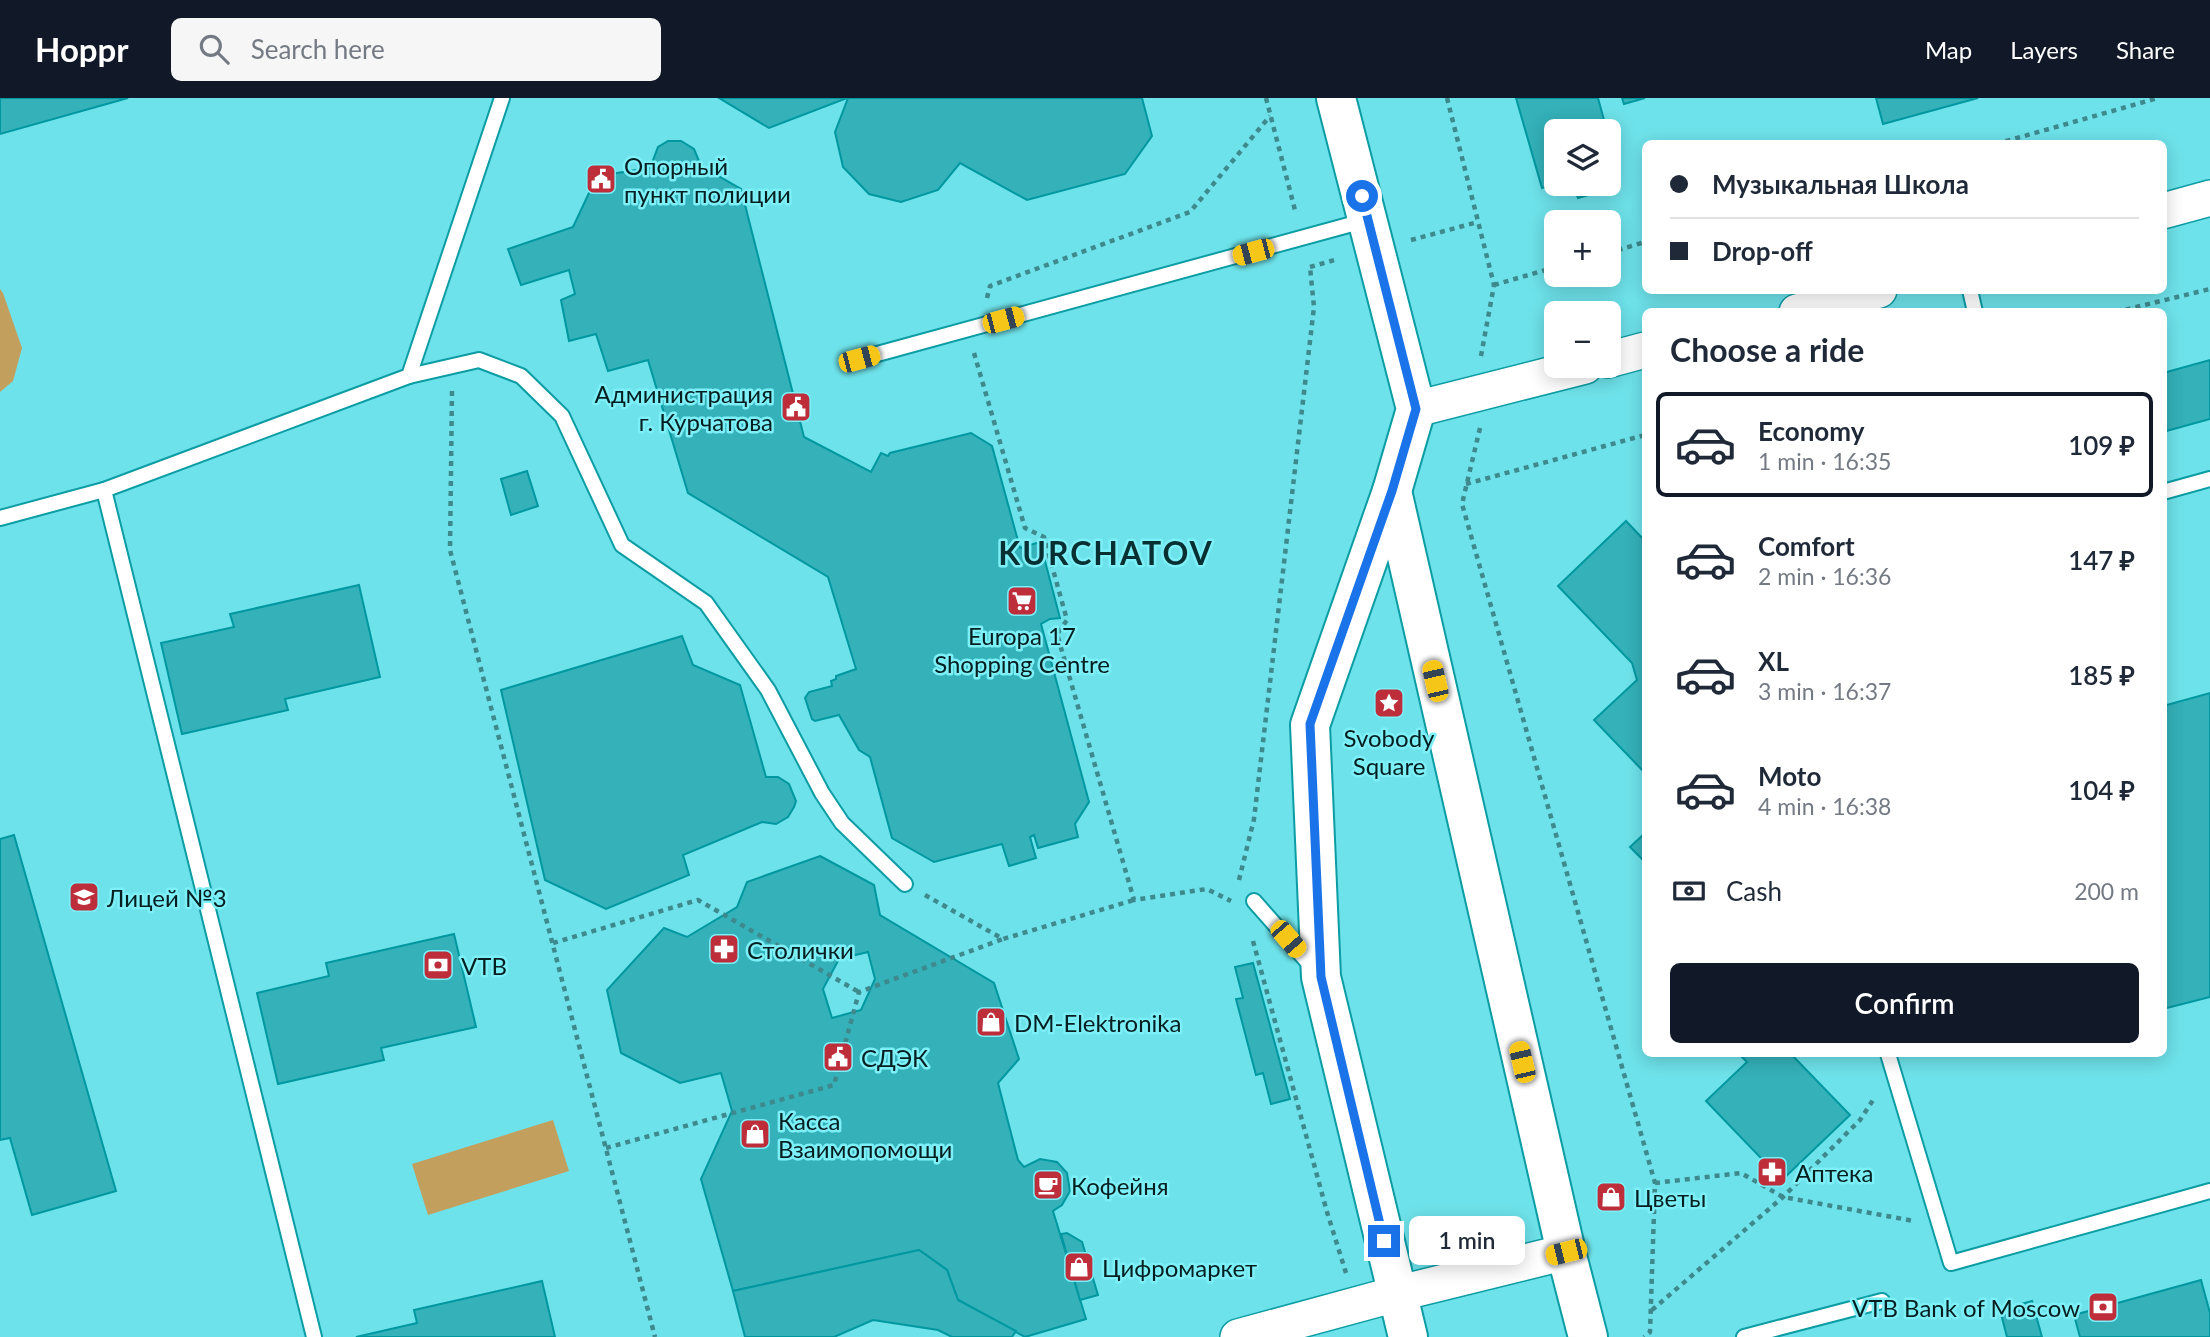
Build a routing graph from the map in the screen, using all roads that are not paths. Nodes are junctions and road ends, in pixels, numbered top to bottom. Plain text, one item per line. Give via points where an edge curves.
1 (502, 98) edge
2 (1336, 98) edge
3 (2210, 198) edge
4 (2167, 210) edge
5 (1368, 220) junction
6 (1864, 294) edge
7 (1812, 308) edge
8 (1642, 351) edge
9 (1621, 356) edge
10 (859, 359) dead end
11 (409, 376) junction
12 (1544, 377) edge
13 (1416, 409) junction
14 (2210, 479) edge
15 (104, 490) junction
16 (1392, 491) junction
17 (2167, 491) edge
18 (0, 518) edge
19 (905, 884) road end
20 (1254, 901) dead end
21 (1321, 977) junction
22 (1891, 1061) edge
23 (2210, 1191) edge
24 (1566, 1252) junction
25 (1396, 1294) junction
26 (1882, 1301) dead end
27 (314, 1337) edge
28 (1238, 1337) edge
29 (1408, 1337) edge
30 (1588, 1337) edge
31 (1744, 1337) edge

1 - 11 lane
2 - 5 main road
3 - 4 street
5 - 10 lane
5 - 13 main road
6 - 7 street
8 - 9 street
11 - 15 lane
11 - 19 lane via 479,359 521,376 562,416 622,545 706,603 768,690 842,822
12 - 13 street
13 - 16 main road
14 - 17 lane
15 - 18 lane
15 - 27 lane
16 - 21 main road via 1310,724
16 - 24 main road
20 - 21 lane
21 - 25 main road
22 - 23 lane via 1951,1263
24 - 25 street
24 - 30 main road
25 - 28 street
25 - 29 main road
26 - 31 lane

